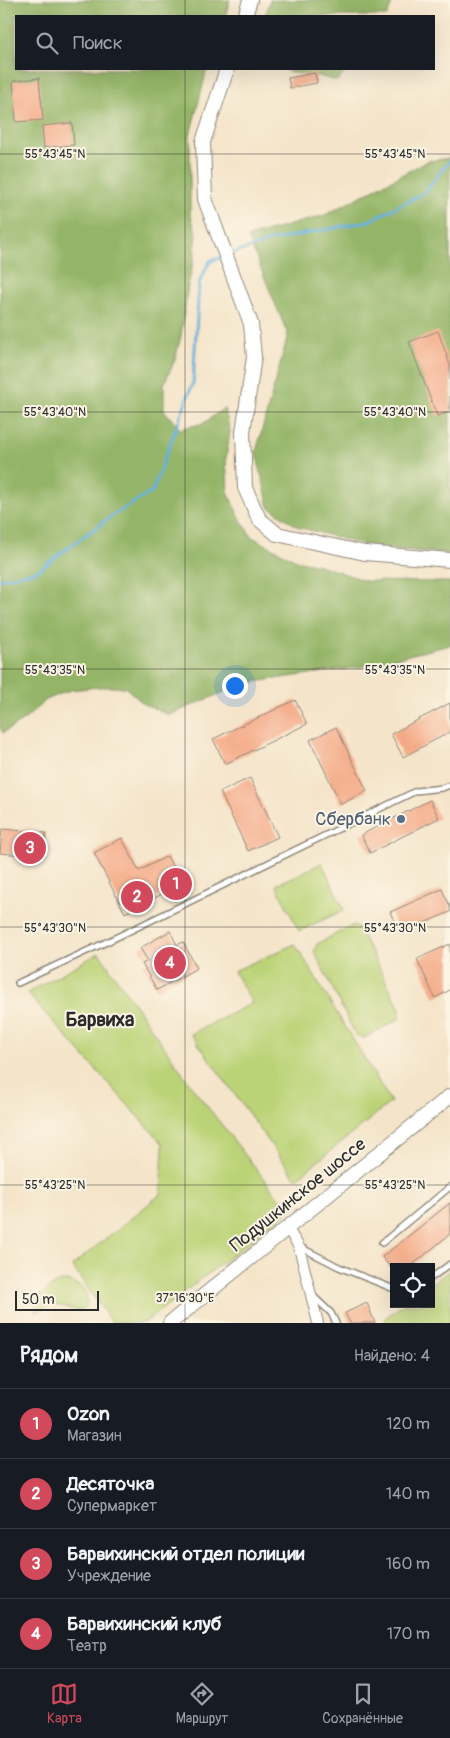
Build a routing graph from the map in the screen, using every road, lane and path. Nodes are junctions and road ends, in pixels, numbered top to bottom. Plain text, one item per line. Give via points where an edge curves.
1 (250, 0) edge
2 (245, 15) edge
3 (227, 70) edge
4 (450, 560) edge
5 (450, 785) edge
6 (18, 983) dead end
7 (450, 1096) edge
8 (450, 1187) edge
9 (287, 1228) junction
10 (382, 1244) dead end
11 (299, 1247) junction
12 (450, 1264) edge
13 (435, 1275) edge
14 (390, 1287) edge
15 (311, 1294) junction
16 (170, 1323) edge
17 (318, 1323) edge
18 (336, 1323) edge

1 - 2 main road
3 - 4 main road via 203,142 205,199 251,324 254,356 243,432 245,488 258,519 277,534 366,553
5 - 6 lane via 416,790
7 - 9 main road, Подушкинское шоссе
8 - 10 lane
9 - 11 street
9 - 16 main road, Подушкинское шоссе
11 - 14 lane
11 - 15 street
12 - 13 lane
15 - 17 street
15 - 18 lane via 331,1312

